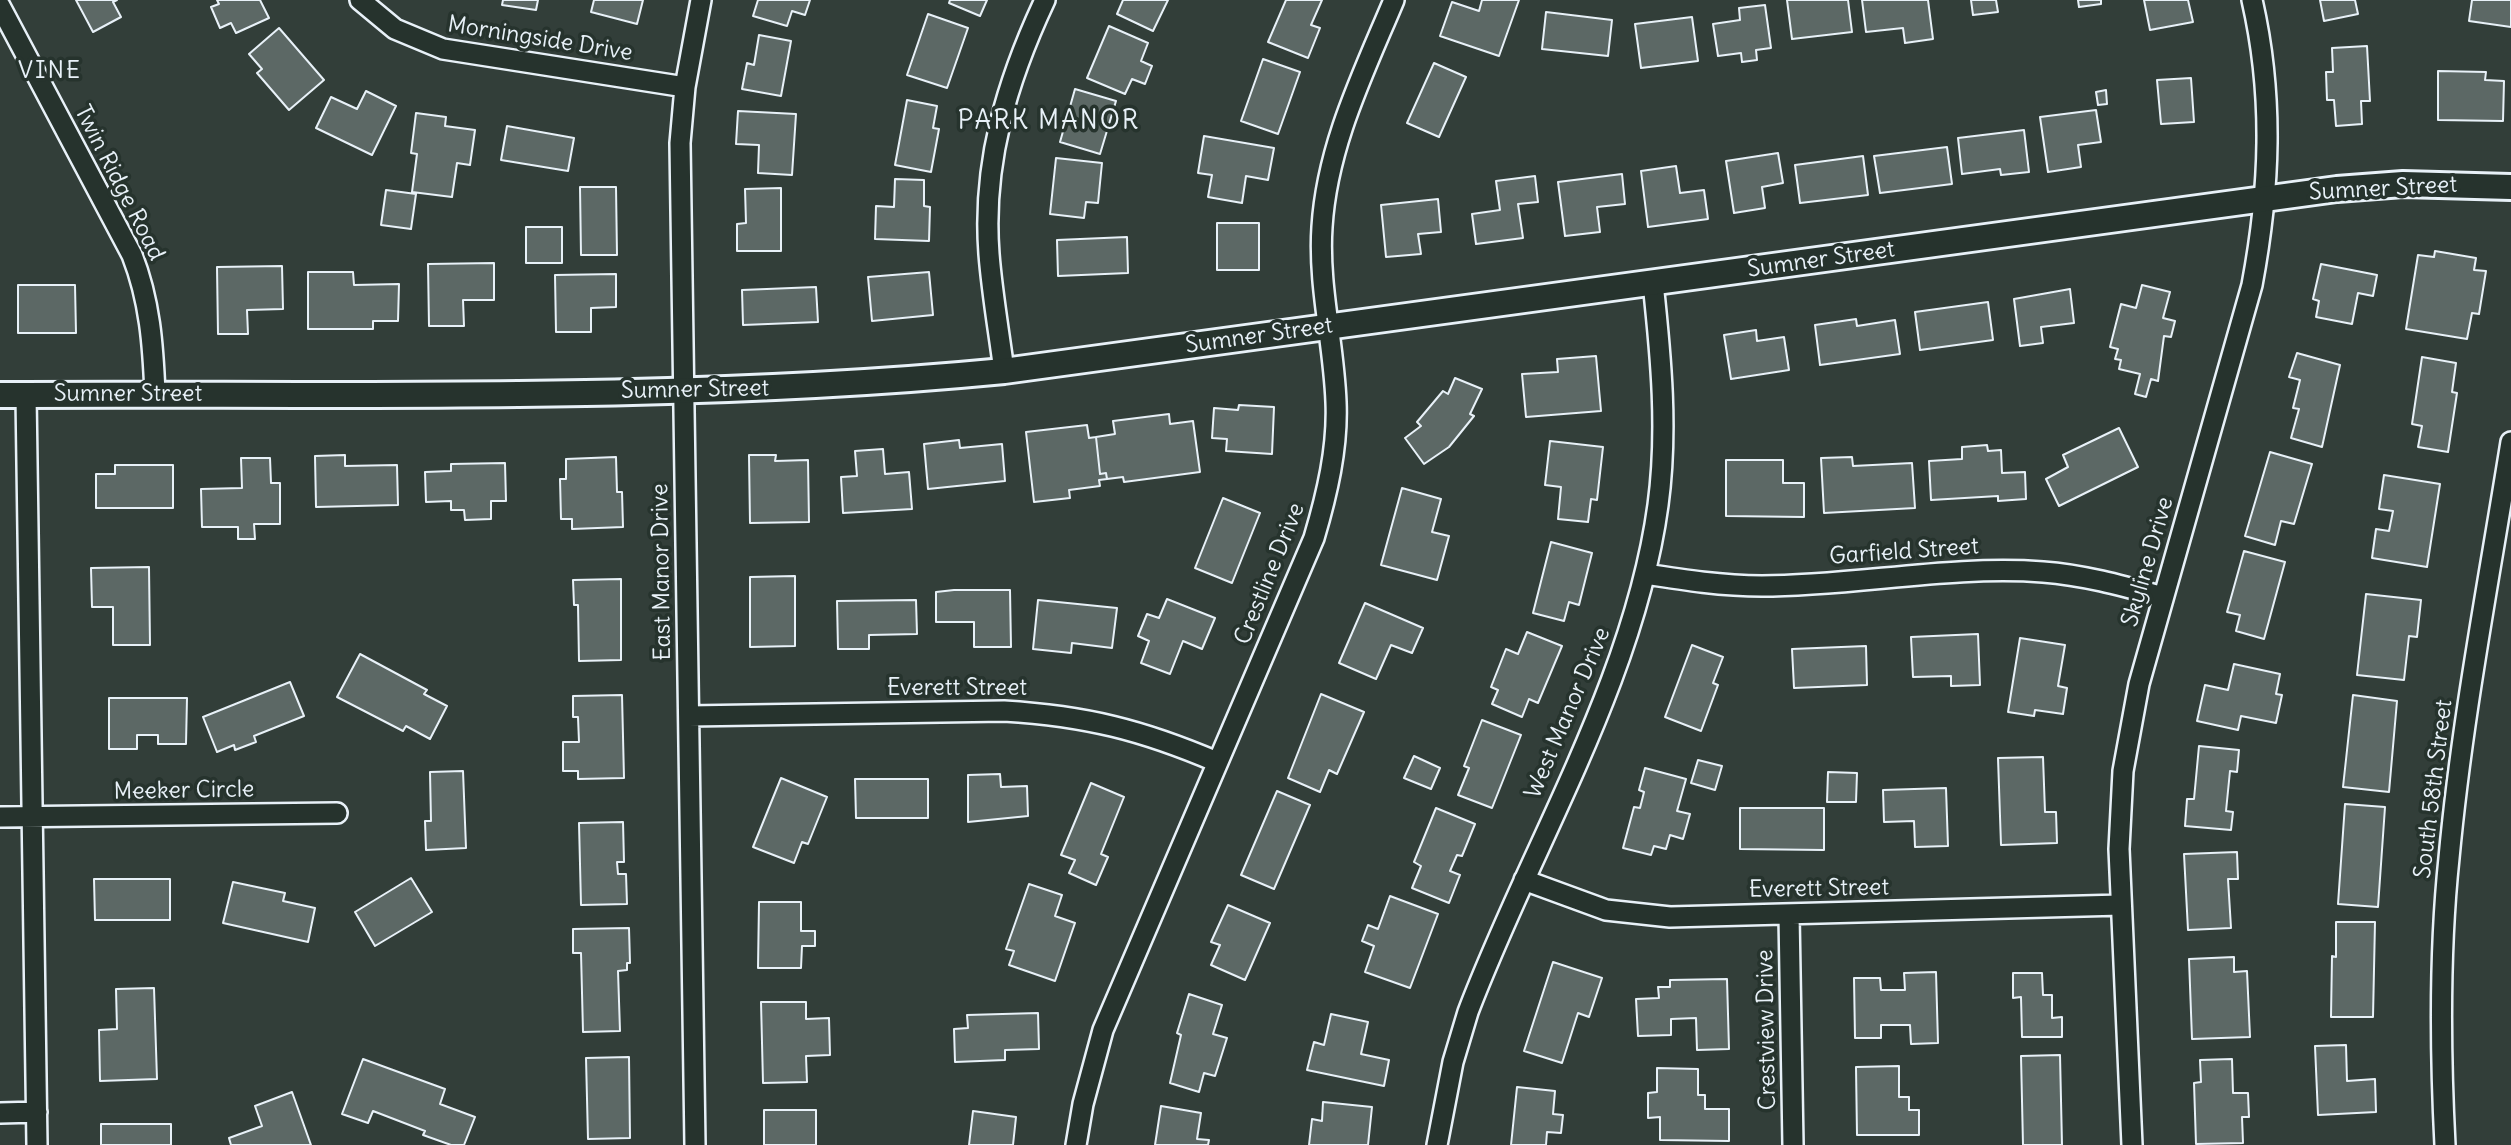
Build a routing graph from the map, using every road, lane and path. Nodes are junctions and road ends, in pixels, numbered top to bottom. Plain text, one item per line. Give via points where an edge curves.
1 (360, 0) edge
2 (701, 0) edge
3 (1045, 0) edge
4 (1394, 0) edge
5 (2252, 0) edge
6 (0, 5) edge
7 (685, 87) junction
8 (2511, 187) edge
9 (2266, 198) junction
10 (1653, 283) junction
11 (1329, 327) junction
12 (1004, 371) junction
13 (684, 391) junction
14 (155, 394) junction
15 (0, 395) edge
16 (26, 395) junction
17 (2511, 442) edge
18 (1646, 574) junction
19 (2163, 597) junction
20 (689, 716) junction
21 (1217, 762) junction
22 (337, 813) dead end
23 (0, 817) edge
24 (32, 818) junction
25 (1524, 880) junction
26 (2121, 905) junction
27 (1789, 915) junction
28 (37, 1112) junction
29 (0, 1113) edge
30 (37, 1145) edge
31 (695, 1145) edge
32 (1076, 1145) edge
33 (1437, 1145) edge
34 (1793, 1145) edge
35 (2132, 1145) edge
36 (2445, 1145) edge

1 - 7 street, Morningside Drive via 395,29 443,50
2 - 7 street, East Manor Drive
3 - 12 street via 1006,95 988,201 989,254
4 - 11 street, Crestline Drive via 1347,113 1326,184 1321,228
5 - 9 street, Skyline Drive via 2265,75 2269,135
6 - 14 street, Twin Ridge Road via 132,255 152,323
7 - 13 street, East Manor Drive via 680,144
8 - 9 street, Sumner Street via 2403,184
9 - 10 street, Sumner Street
9 - 19 street, Skyline Drive via 2252,285
10 - 11 street, Sumner Street
10 - 18 street, West Manor Drive via 1663,370 1664,438
11 - 12 street, Sumner Street
11 - 21 street, Crestline Drive via 1336,404 1327,494 1314,538
12 - 13 street, Sumner Street
13 - 14 street, Sumner Street
13 - 20 street, East Manor Drive
14 - 16 street, Sumner Street
15 - 16 street, Sumner Street
16 - 24 street
17 - 36 street, South 58th Street via 2460,754 2448,860 2442,973
18 - 19 street, Garfield Street via 1763,586 1990,571 2043,572
18 - 25 street, West Manor Drive via 1618,664
19 - 26 street, Skyline Drive via 2123,771
20 - 21 street, Everett Street via 1055,714 1128,729
20 - 31 street, East Manor Drive
21 - 32 street, Crestline Drive via 1103,1030
22 - 24 street, Meeker Circle
23 - 24 street
24 - 28 street
25 - 27 street, Everett Street via 1627,914
25 - 33 street, West Manor Drive via 1461,1031
26 - 27 street, Everett Street
26 - 35 street, Skyline Drive
27 - 34 street, Crestview Drive
28 - 29 street
28 - 30 street

